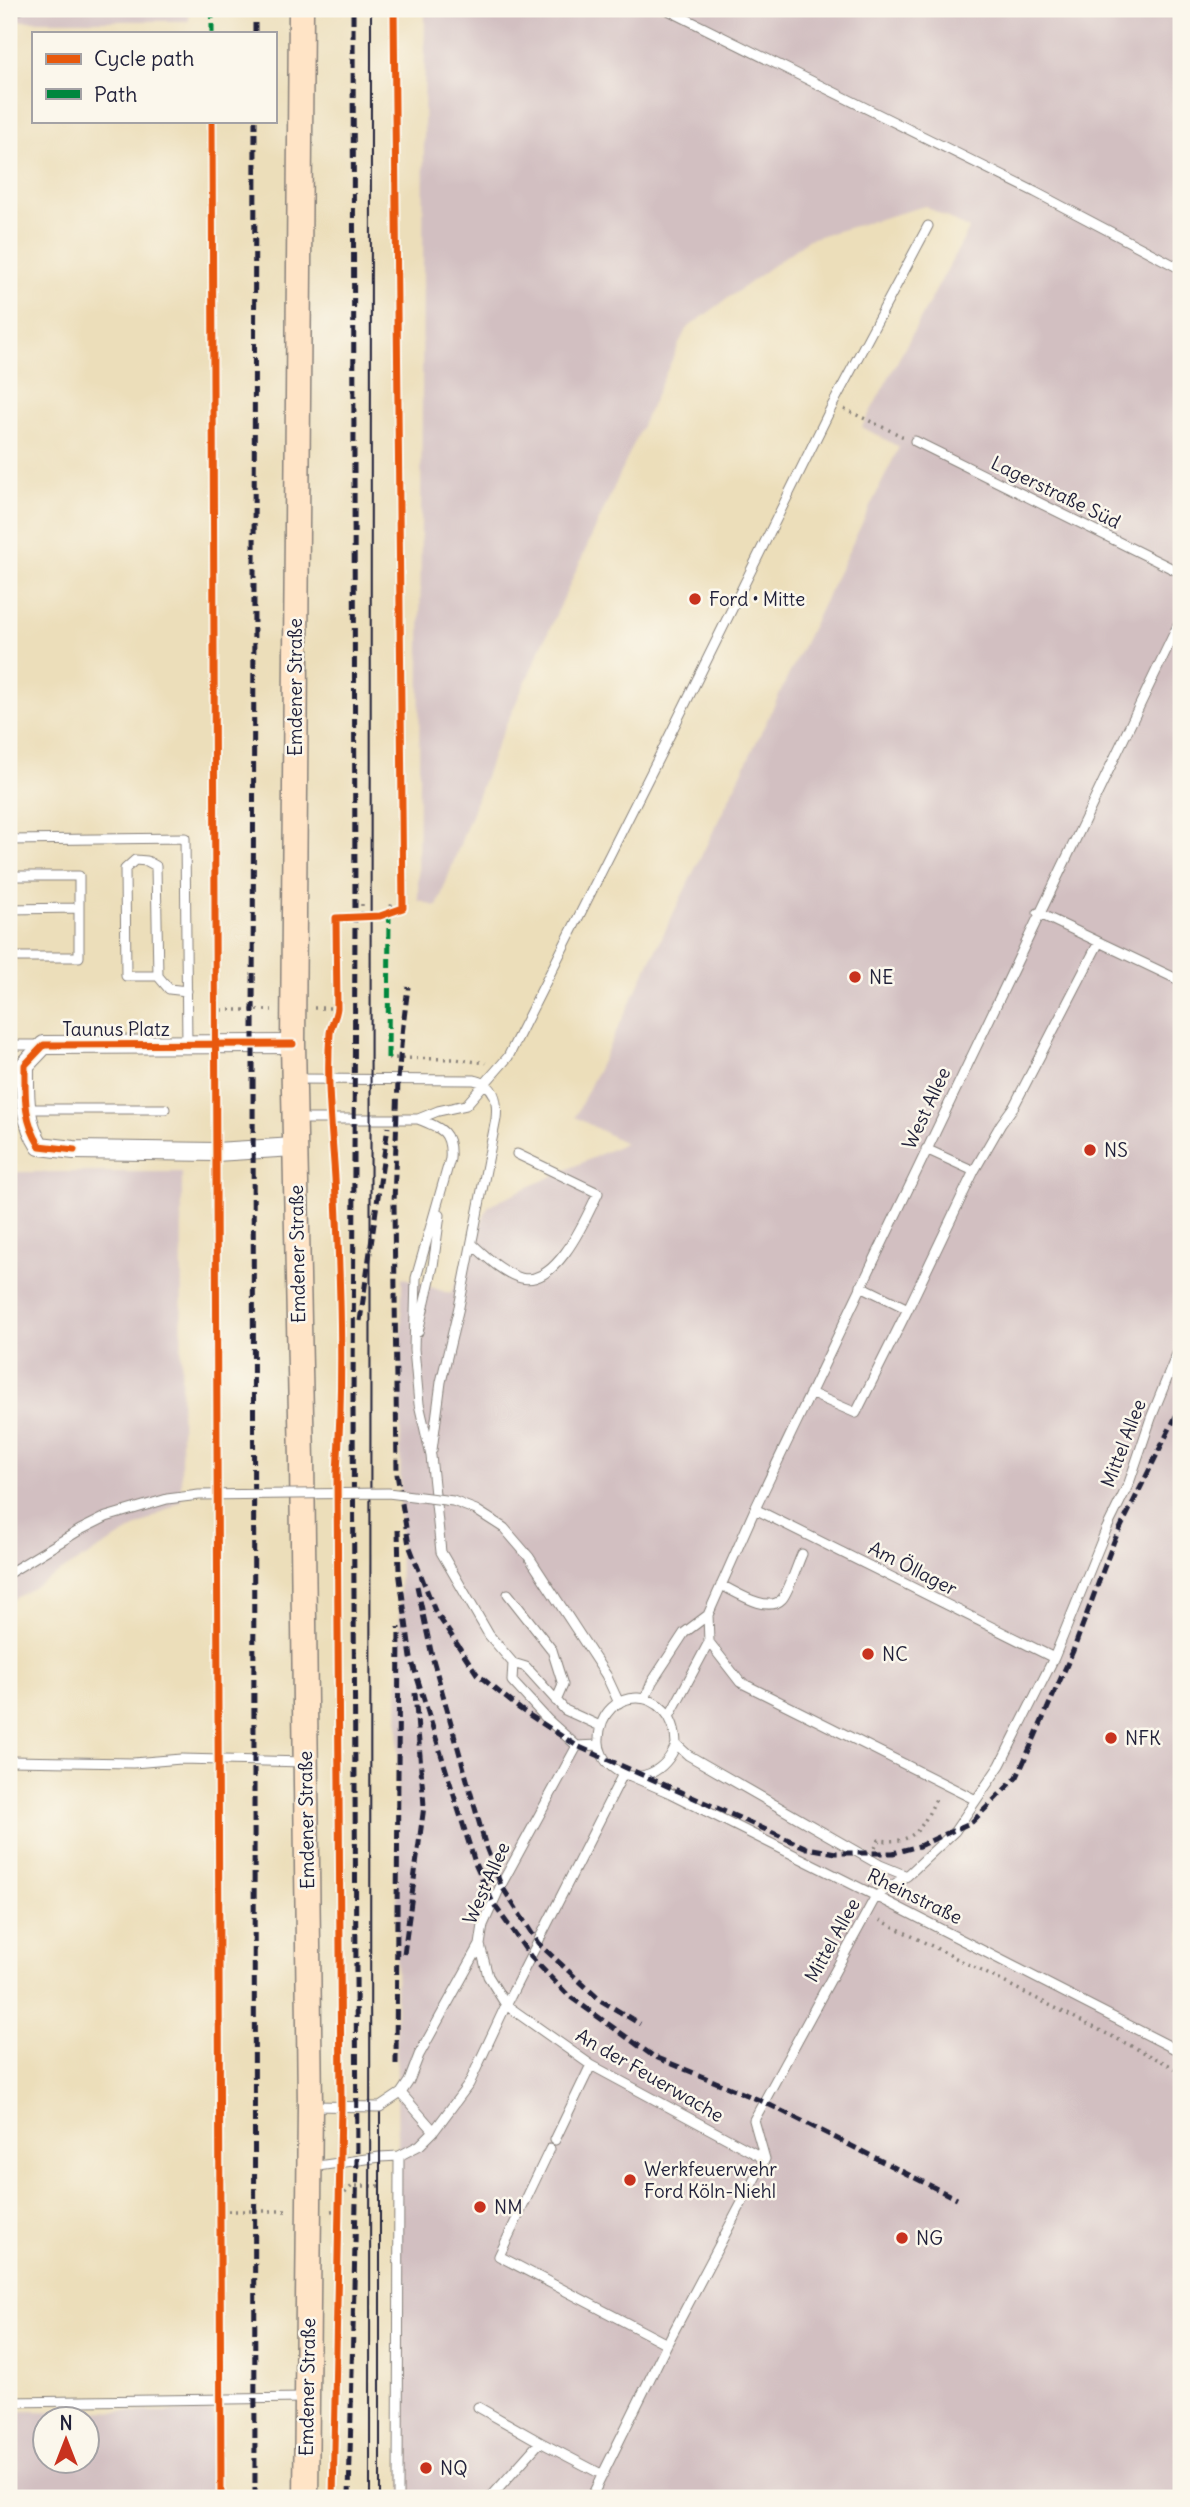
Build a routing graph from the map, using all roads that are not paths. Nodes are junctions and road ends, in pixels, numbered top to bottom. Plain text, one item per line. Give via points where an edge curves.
1 (9, 9) edge
2 (20, 9) edge
3 (301, 9) edge
4 (666, 9) edge
5 (928, 226) dead end
6 (1181, 269) edge
7 (915, 441) road end
8 (1181, 573) edge
9 (1181, 619) edge
10 (9, 840) edge
11 (9, 876) edge
12 (79, 908) junction
13 (9, 909) edge
14 (1038, 914) junction
15 (1099, 942) junction
16 (9, 957) edge
17 (158, 976) junction
18 (1181, 981) edge
19 (187, 991) junction
20 (293, 1044) junction
21 (9, 1045) edge
22 (44, 1045) junction
23 (187, 1045) junction
24 (9, 1072) edge
25 (293, 1079) junction
26 (485, 1084) junction
27 (25, 1090) junction
28 (25, 1108) junction
29 (165, 1108) dead end
30 (293, 1119) junction
31 (418, 1119) junction
32 (294, 1147) junction
33 (926, 1149) junction
34 (517, 1154) dead end
35 (974, 1171) junction
36 (443, 1189) junction
37 (471, 1244) junction
38 (862, 1286) junction
39 (908, 1309) junction
40 (1181, 1344) edge
41 (414, 1349) junction
42 (810, 1393) junction
43 (431, 1456) junction
44 (755, 1508) junction
45 (802, 1554) dead end
46 (9, 1573) edge
47 (721, 1585) junction
48 (508, 1594) dead end
49 (708, 1615) junction
50 (709, 1642) junction
51 (1054, 1658) junction
52 (513, 1663) junction
53 (645, 1699) junction
54 (556, 1700) junction
55 (619, 1703) junction
56 (670, 1715) junction
57 (600, 1726) junction
58 (676, 1744) junction
59 (599, 1745) junction
60 (577, 1746) junction
61 (9, 1762) edge
62 (306, 1762) junction
63 (627, 1775) junction
64 (976, 1800) junction
65 (907, 1876) junction
66 (876, 1896) junction
67 (480, 1945) junction
68 (506, 2005) junction
69 (1181, 2052) edge
70 (591, 2065) junction
71 (401, 2093) junction
72 (310, 2106) junction
73 (434, 2131) junction
74 (555, 2140) dead end
75 (550, 2150) dead end
76 (399, 2156) junction
77 (765, 2159) junction
78 (310, 2168) junction
79 (667, 2344) junction
80 (307, 2398) junction
81 (9, 2402) edge
82 (478, 2407) dead end
83 (540, 2442) junction
84 (603, 2475) junction
85 (306, 2498) edge
86 (398, 2498) edge
87 (491, 2498) edge
88 (591, 2498) edge

1 - 2 lane
3 - 20 street, Emdener Straße
4 - 6 lane
5 - 26 lane via 833,404 525,1025 502,1066
7 - 8 lane, Lagerstraße Süd
9 - 14 lane, West Allee
10 - 19 lane via 185,838
11 - 12 lane via 79,876
12 - 13 lane
12 - 16 lane via 79,957
14 - 15 lane
14 - 33 lane, West Allee
15 - 18 lane
15 - 35 lane via 1014,1107
17 - 17 lane via 156,866 135,860 125,869 126,976
17 - 19 lane via 169,989
19 - 23 lane
20 - 23 street, Taunus Platz
20 - 25 street, Emdener Straße
21 - 22 lane
22 - 23 street, Taunus Platz
22 - 27 street, Taunus Platz via 25,1065
24 - 27 lane
25 - 26 lane via 474,1080
25 - 30 street, Emdener Straße
26 - 31 lane via 466,1105
26 - 37 lane via 494,1095 496,1119
27 - 28 street, Taunus Platz
28 - 29 lane
28 - 32 street, Taunus Platz via 40,1146 216,1152
30 - 31 lane
30 - 32 street, Emdener Straße
31 - 36 lane via 438,1126 451,1145
32 - 62 street, Emdener Straße
33 - 35 lane
33 - 38 lane, West Allee
34 - 37 lane via 598,1194 580,1230 563,1256 531,1279 503,1270
35 - 39 lane
36 - 41 lane via 433,1266
36 - 41 lane via 416,1278
37 - 43 lane via 441,1382
38 - 39 lane
38 - 42 lane, West Allee
39 - 42 lane via 856,1413
40 - 51 lane, Mittel Allee via 1129,1483
41 - 43 lane via 419,1404
42 - 44 lane, West Allee
43 - 52 lane via 442,1552 489,1635
44 - 47 lane, West Allee
44 - 51 lane, Am Öllager
45 - 47 lane via 782,1599 772,1605
46 - 55 lane, bridge via 106,1517 167,1499 388,1493 453,1501 504,1528 529,1557 606,1675
47 - 49 lane, West Allee
48 - 54 lane via 552,1650 563,1685
49 - 50 lane, West Allee
49 - 53 lane, West Allee via 684,1633
50 - 56 lane
50 - 64 lane via 740,1682
51 - 64 lane, Mittel Allee via 1000,1765
52 - 54 lane via 526,1667
52 - 60 lane via 512,1681
53 - 55 lane
53 - 56 lane
54 - 57 lane via 565,1710
55 - 57 lane via 607,1712
56 - 58 lane
57 - 59 lane
58 - 63 lane via 666,1765 656,1772
58 - 65 lane via 880,1865
59 - 60 lane
59 - 63 lane via 612,1768
60 - 67 lane, West Allee via 501,1885 483,1925
61 - 62 lane
62 - 72 street, Emdener Straße
63 - 66 lane, Rheinstraße
63 - 68 lane
64 - 65 lane, Mittel Allee via 955,1831
65 - 66 lane, Mittel Allee
66 - 69 lane, Rheinstraße
66 - 77 lane, Mittel Allee via 754,2120
67 - 68 lane, An der Feuerwache via 488,1976
67 - 71 lane, West Allee
68 - 70 lane, An der Feuerwache
68 - 73 lane via 468,2084
70 - 74 lane
70 - 77 lane, An der Feuerwache
71 - 72 lane via 380,2107
71 - 73 lane
72 - 78 street, Emdener Straße
73 - 76 lane
75 - 79 lane via 499,2256
76 - 78 lane
76 - 86 lane
77 - 79 lane
78 - 80 street, Emdener Straße
79 - 84 lane
80 - 81 lane
80 - 85 street, Emdener Straße
82 - 83 lane
83 - 84 lane
83 - 87 lane
84 - 88 lane

